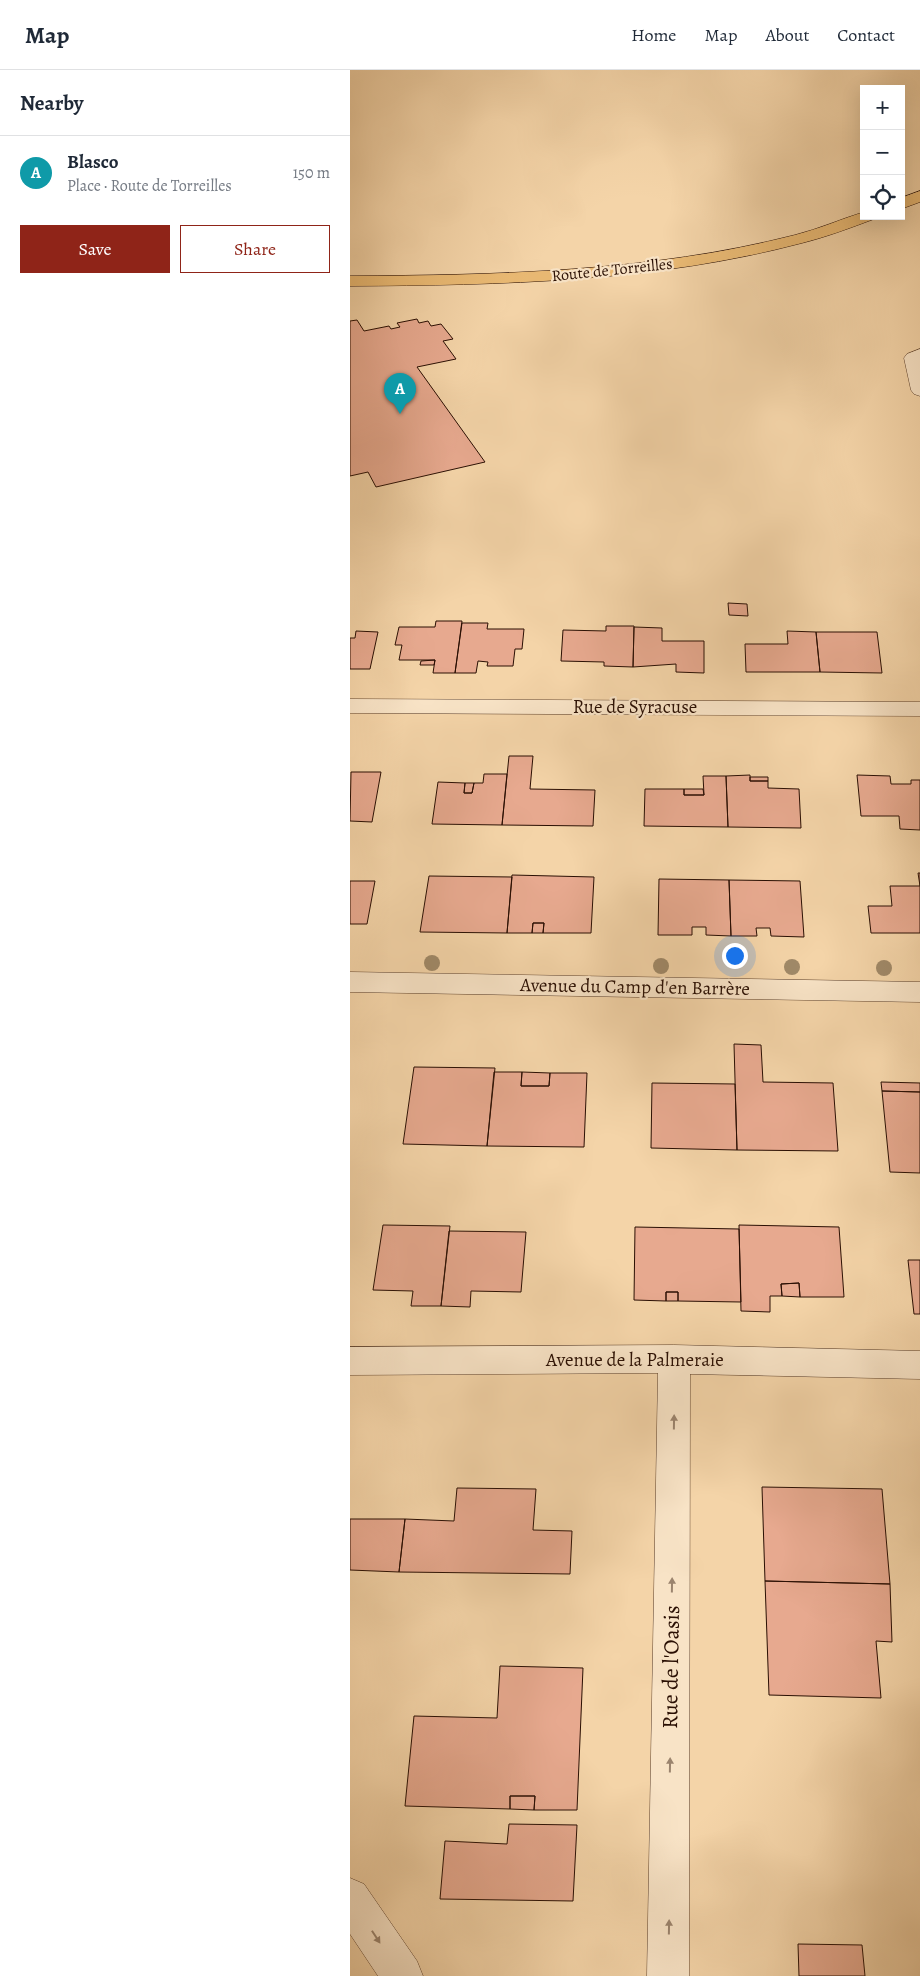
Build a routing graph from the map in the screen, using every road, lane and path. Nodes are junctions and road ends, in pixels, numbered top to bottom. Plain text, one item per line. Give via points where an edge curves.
1 (920, 196) edge
2 (905, 202) edge
3 (860, 219) edge
4 (350, 281) edge
5 (920, 354) edge
6 (920, 390) edge
7 (350, 706) edge
8 (920, 709) edge
9 (350, 982) edge
10 (920, 992) edge
11 (674, 1359) junction
12 (350, 1361) edge
13 (920, 1364) edge
14 (350, 1898) edge
15 (402, 1976) edge
16 (668, 1976) edge

1 - 2 main road
3 - 4 main road, Route de Torreilles via 797,240 704,259 622,270 518,279
5 - 6 street via 913,358
7 - 8 street, Rue de Syracuse
9 - 10 street, Avenue du Camp d'en Barrère
11 - 12 street, Avenue de la Palmeraie
11 - 13 street, Avenue de la Palmeraie
16 -> 11 street, Rue de l'Oasis
14 -> 15 street

